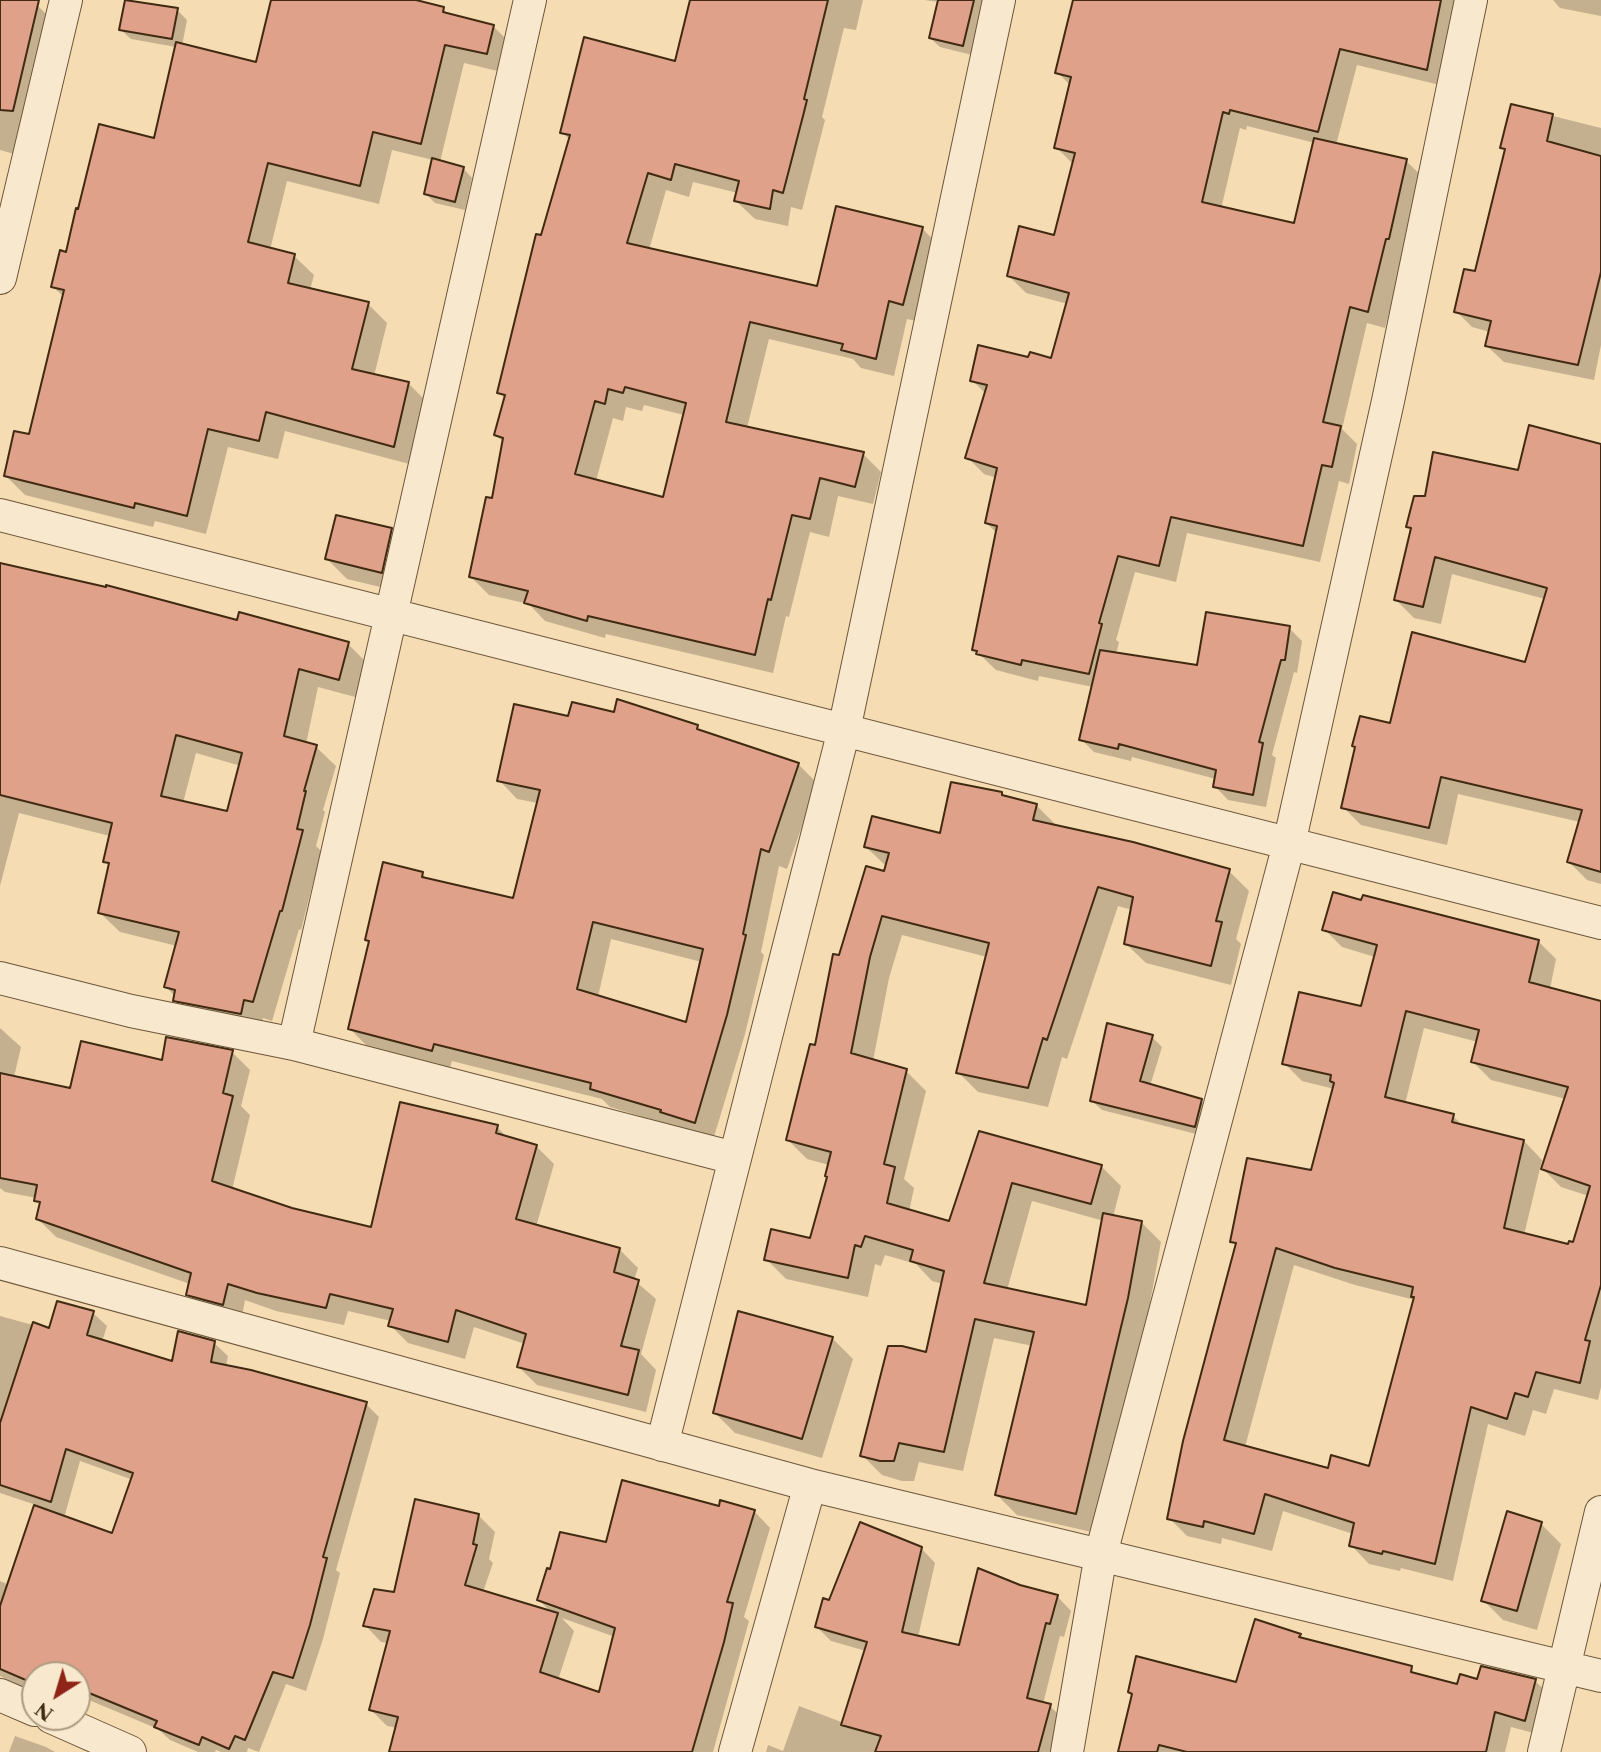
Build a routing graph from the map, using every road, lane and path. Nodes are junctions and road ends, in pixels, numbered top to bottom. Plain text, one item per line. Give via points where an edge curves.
1 (66, 0) edge
2 (530, 0) edge
3 (999, 0) edge
4 (1471, 0) edge
5 (0, 278) edge
6 (0, 515) edge
7 (391, 614) junction
8 (844, 730) junction
9 (1289, 844) junction
10 (1601, 923) edge
11 (0, 978) edge
12 (294, 1044) junction
13 (734, 1158) junction
14 (0, 1263) edge
15 (662, 1445) junction
16 (810, 1485) junction
17 (1601, 1511) edge
18 (1101, 1554) junction
19 (1566, 1666) junction
20 (1601, 1676) edge
21 (0, 1695) edge
22 (21, 1704) edge
23 (83, 1731) edge
24 (130, 1752) edge
25 (735, 1752) edge
26 (1067, 1752) edge
27 (1544, 1752) edge

1 - 5 street
2 - 7 street
3 - 8 street
4 - 9 street
6 - 7 street
7 - 8 street
7 - 12 street
8 - 9 street
8 - 13 street
9 - 10 street
9 - 18 street
11 - 12 street
12 - 13 street
13 - 15 street
14 - 15 street
15 - 16 street
16 - 18 street
16 - 25 street
17 - 19 street
18 - 19 street
18 - 26 street
19 - 20 street
19 - 27 street
21 - 22 street
23 - 24 street

